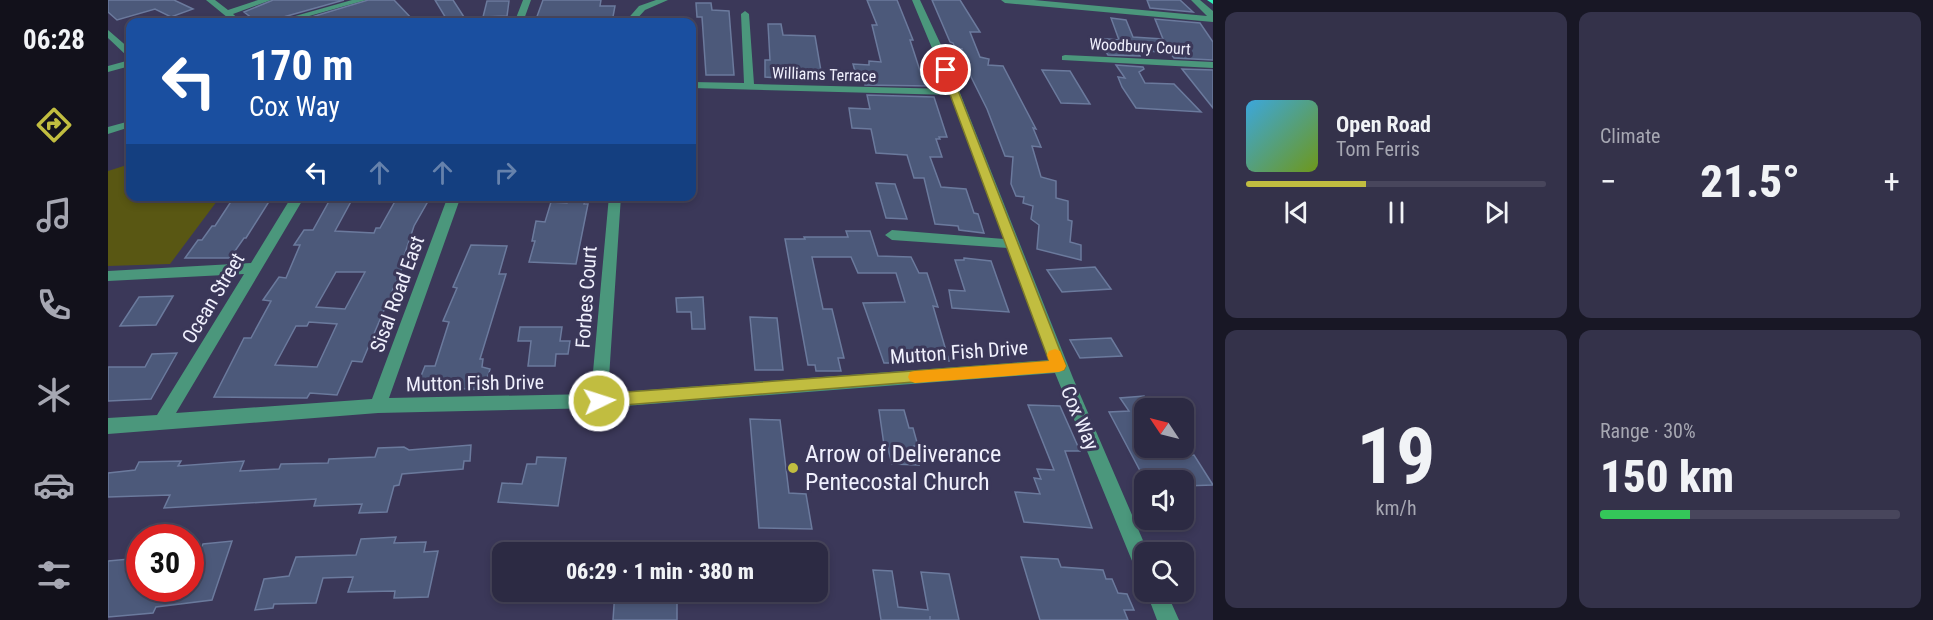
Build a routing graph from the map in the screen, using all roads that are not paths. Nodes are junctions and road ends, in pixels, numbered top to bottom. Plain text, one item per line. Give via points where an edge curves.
1 (210, 0) edge
2 (267, 0) edge
3 (362, 0) edge
4 (527, 0) edge
5 (664, 0) edge
6 (916, 0) edge
7 (1005, 0) edge
8 (1195, 0) edge
9 (226, 13) junction
10 (745, 14) dead end
11 (233, 18) edge
12 (294, 18) edge
13 (520, 18) edge
14 (633, 18) edge
15 (1213, 18) edge
16 (108, 33) edge
17 (126, 50) edge
18 (1065, 58) dead end
19 (126, 64) edge
20 (1213, 65) edge
21 (108, 69) edge
22 (696, 85) edge
23 (749, 86) junction
24 (955, 92) junction
25 (126, 125) edge
26 (108, 131) edge
27 (296, 201) edge
28 (453, 201) edge
29 (615, 201) edge
30 (892, 236) dead end
31 (1013, 244) junction
32 (256, 268) junction
33 (108, 276) edge
34 (1059, 366) junction
35 (599, 401) junction
36 (378, 406) junction
37 (162, 422) junction
38 (108, 426) edge
39 (1134, 544) edge
40 (1161, 602) edge
41 (1168, 620) edge

1 - 9 street
2 - 9 street
3 - 12 street
4 - 13 street
5 - 14 street via 642,9
6 - 24 street, Cox Way
7 - 15 street
8 - 15 street
9 - 11 street
10 - 23 street
16 - 17 street
18 - 20 street, Woodbury Court
19 - 21 street
22 - 23 street, Williams Terrace
23 - 24 street, Williams Terrace
24 - 31 street, Cox Way
25 - 26 street
27 - 32 street, Ocean Street
28 - 36 street, Sisal Road East
29 - 35 street, Forbes Court
30 - 31 street
31 - 34 street, Cox Way
32 - 33 street
32 - 37 street, Ocean Street
34 - 35 street, Mutton Fish Drive
34 - 39 street, Cox Way
35 - 36 street, Mutton Fish Drive
36 - 37 street, Mutton Fish Drive
37 - 38 street, Mutton Fish Drive
40 - 41 street

